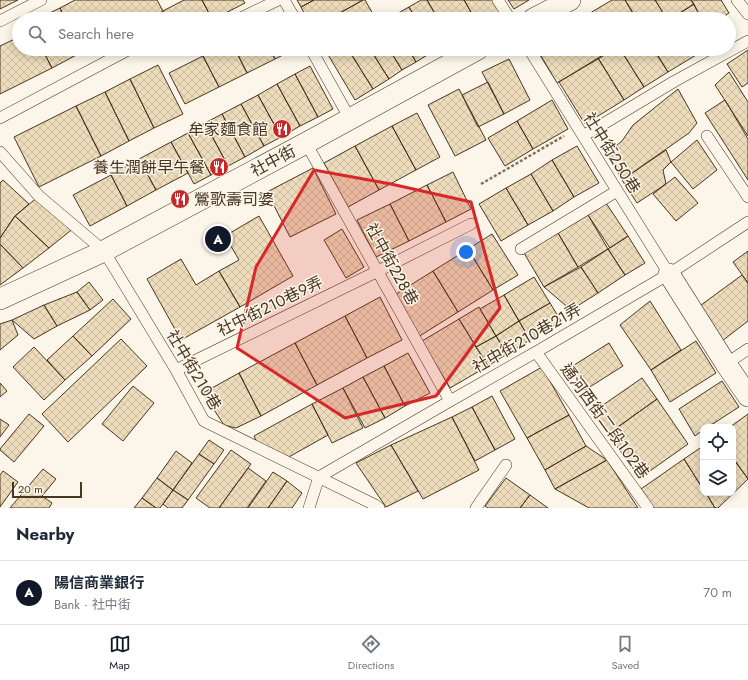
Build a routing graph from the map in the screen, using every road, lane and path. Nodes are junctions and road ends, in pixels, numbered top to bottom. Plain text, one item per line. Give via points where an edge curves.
1 (278, 0) edge
2 (284, 0) edge
3 (498, 0) edge
4 (570, 0) edge
5 (737, 0) edge
6 (35, 2) edge
7 (17, 12) edge
8 (253, 12) edge
9 (291, 12) edge
10 (506, 12) edge
11 (547, 12) edge
12 (12, 14) edge
13 (748, 14) edge
14 (0, 21) edge
15 (748, 41) edge
16 (736, 48) edge
17 (117, 56) edge
18 (315, 56) edge
19 (465, 56) edge
20 (533, 56) edge
21 (721, 56) edge
22 (0, 118) edge
23 (350, 119) junction
24 (580, 132) junction
25 (707, 136) dead end
26 (306, 143) junction
27 (0, 152) edge
28 (481, 184) dead end
29 (617, 191) junction
30 (748, 197) edge
31 (748, 222) edge
32 (471, 224) dead end
33 (521, 249) dead end
34 (104, 251) junction
35 (378, 271) junction
36 (670, 274) junction
37 (0, 299) edge
38 (748, 348) edge
39 (536, 352) junction
40 (726, 364) junction
41 (176, 370) junction
42 (748, 396) edge
43 (450, 401) junction
44 (506, 465) dead end
45 (319, 478) junction
46 (309, 508) edge
47 (379, 508) edge
48 (476, 508) edge
49 (648, 508) edge

1 - 8 lane
2 - 9 lane
3 - 10 lane
4 - 11 street
5 - 13 lane
6 - 7 lane
12 - 14 lane
15 - 16 lane
17 - 22 lane
18 - 23 lane
19 - 23 street, 社中街
20 - 24 lane, 社中街250巷
21 - 24 lane
23 - 26 street, 社中街
24 - 28 path
24 - 29 lane, 社中街250巷
25 - 30 lane
26 - 34 street, 社中街
26 - 35 lane, 社中街228巷
27 - 34 lane, 社中街210巷 via 39,196
29 - 33 lane
29 - 36 lane, 社中街250巷
31 - 36 lane, 社中街210巷21弄
32 - 35 lane, 社中街210巷9弄
34 - 37 street, 社中街
34 - 41 lane, 社中街210巷
35 - 41 lane, 社中街210巷9弄
35 - 43 lane, 社中街228巷
36 - 39 lane, 社中街210巷21弄
36 - 40 street
38 - 40 lane
39 - 43 lane, 社中街210巷21弄
39 - 49 lane, 通河西街二段102巷
40 - 42 street
41 - 45 lane, 社中街210巷 via 204,421
43 - 45 lane, 社中街210巷21弄
44 - 48 lane
45 - 46 lane
45 - 47 lane, 社中街210巷

